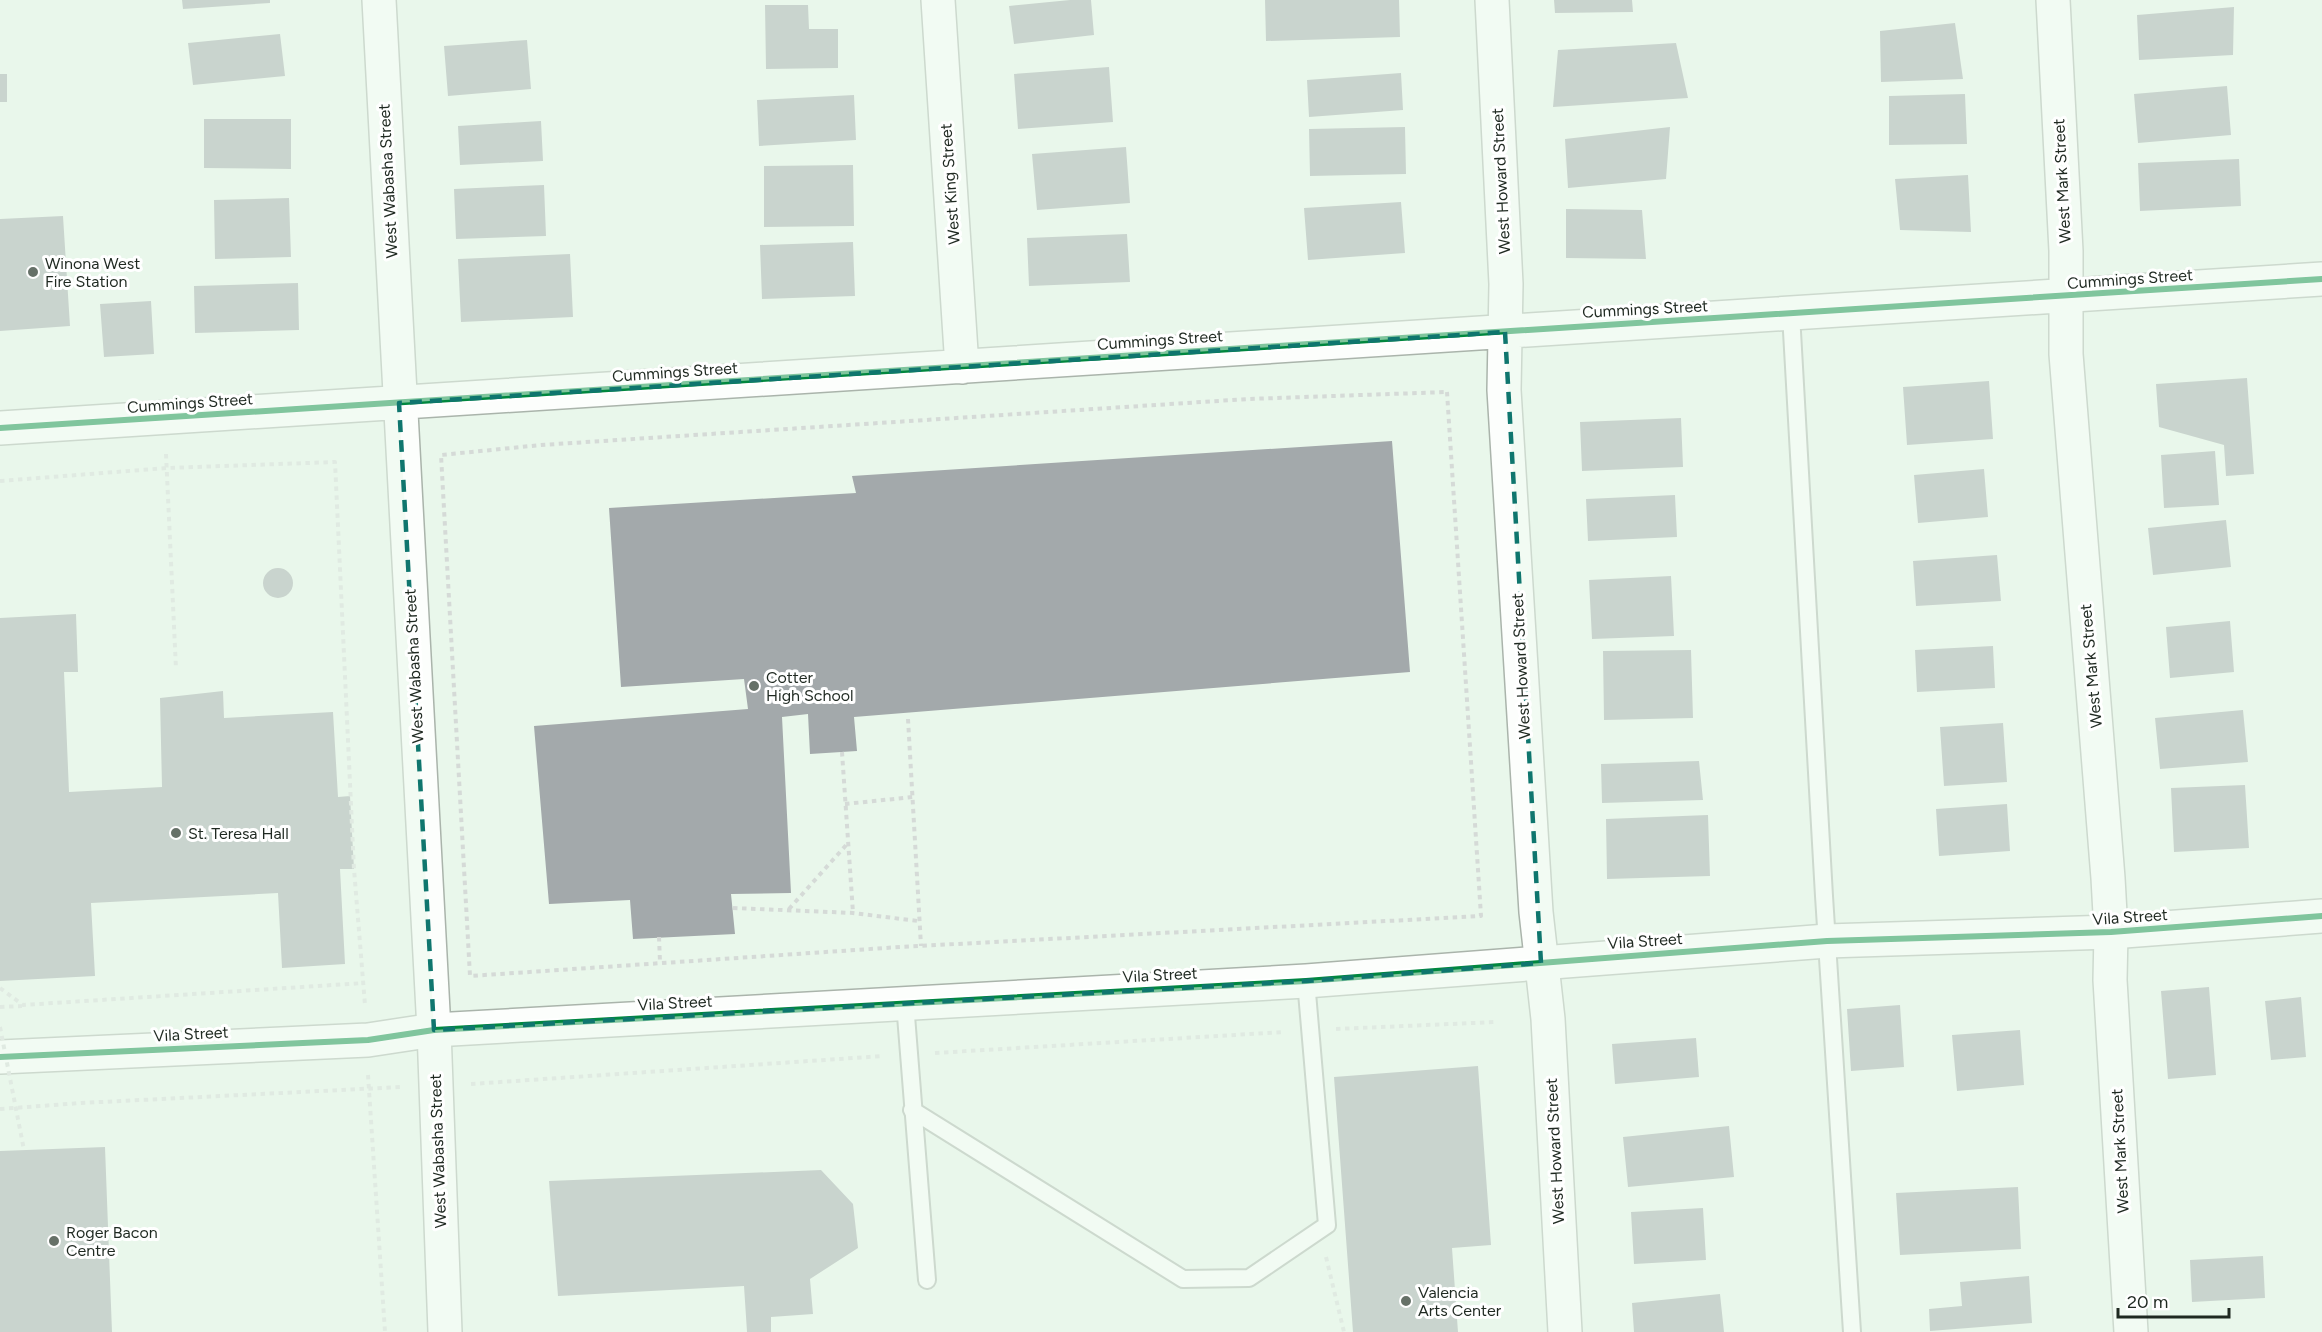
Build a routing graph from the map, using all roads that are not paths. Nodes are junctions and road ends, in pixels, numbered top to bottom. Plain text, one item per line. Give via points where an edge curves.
1 (379, 0) edge
2 (938, 0) edge
3 (1492, 0) edge
4 (2053, 0) edge
5 (2322, 279) edge
6 (2064, 297) junction
7 (1791, 314) junction
8 (1505, 332) junction
9 (962, 367) junction
10 (399, 403) junction
11 (0, 428) edge
12 (2322, 916) edge
13 (2111, 932) junction
14 (1827, 941) junction
15 (1541, 963) junction
16 (1306, 981) junction
17 (905, 1003) junction
18 (434, 1030) junction
19 (0, 1057) edge
20 (912, 1110) junction
21 (927, 1280) dead end
22 (445, 1332) edge
23 (1565, 1332) edge
24 (1852, 1332) edge
25 (2131, 1332) edge

1 - 10 street, West Wabasha Street
2 - 9 street, West King Street
3 - 8 street, West Howard Street
4 - 6 street, West Mark Street via 2066,251
5 - 6 street, Cummings Street
6 - 7 street, Cummings Street
6 - 13 street, West Mark Street
7 - 8 street, Cummings Street
7 - 14 lane
8 - 9 street, Cummings Street
8 - 15 street, West Howard Street via 1504,390
9 - 10 street, Cummings Street
10 - 11 street, Cummings Street
10 - 18 street, West Wabasha Street
12 - 13 street, Vila Street
13 - 14 street, Vila Street
13 - 25 street, West Mark Street
14 - 15 street, Vila Street
14 - 24 lane
15 - 16 street, Vila Street
15 - 23 street, West Howard Street via 1548,1019
16 - 17 street, Vila Street
16 - 20 lane via 1327,1225 1249,1278 1183,1279
17 - 18 street, Vila Street
17 - 20 lane
18 - 19 street, Vila Street via 368,1040
18 - 22 street, West Wabasha Street
20 - 21 lane

